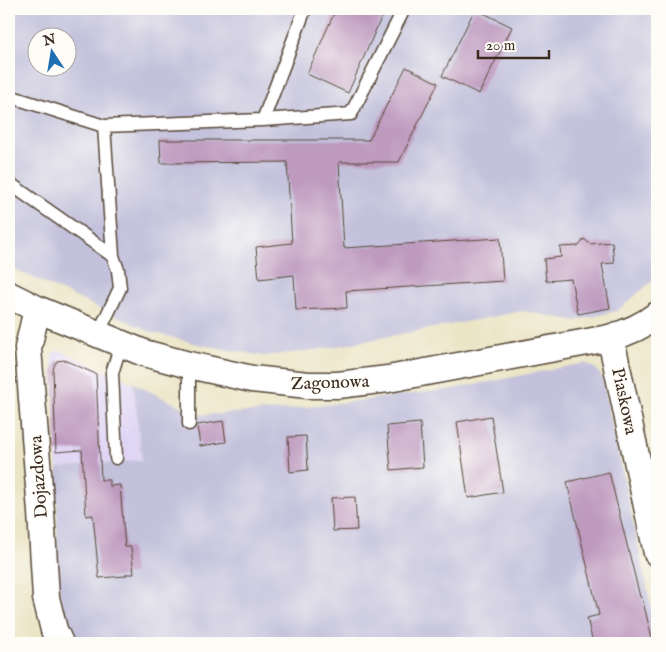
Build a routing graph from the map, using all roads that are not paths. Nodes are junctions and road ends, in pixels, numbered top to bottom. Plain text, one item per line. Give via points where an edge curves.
1 (306, 9) edge
2 (404, 9) edge
3 (9, 96) edge
4 (263, 120) junction
5 (104, 126) junction
6 (9, 183) edge
7 (113, 256) junction
8 (9, 295) edge
9 (38, 309) junction
10 (657, 315) edge
11 (609, 338) junction
12 (110, 339) junction
13 (189, 366) junction
14 (188, 424) dead end
15 (116, 458) dead end
16 (657, 548) edge
17 (60, 643) edge

1 - 4 lane
2 - 4 lane via 351,114
3 - 5 lane
4 - 5 lane
5 - 7 lane
6 - 7 lane
7 - 12 lane via 120,288
8 - 9 street, Zagonowa
9 - 12 street, Zagonowa
9 - 17 street, Dojazdowa via 28,348 46,598
10 - 11 street, Zagonowa via 636,328
11 - 13 street, Zagonowa via 388,379 338,385 270,382
11 - 16 street, Piaskowa
12 - 13 street, Zagonowa
12 - 15 lane
13 - 14 lane

